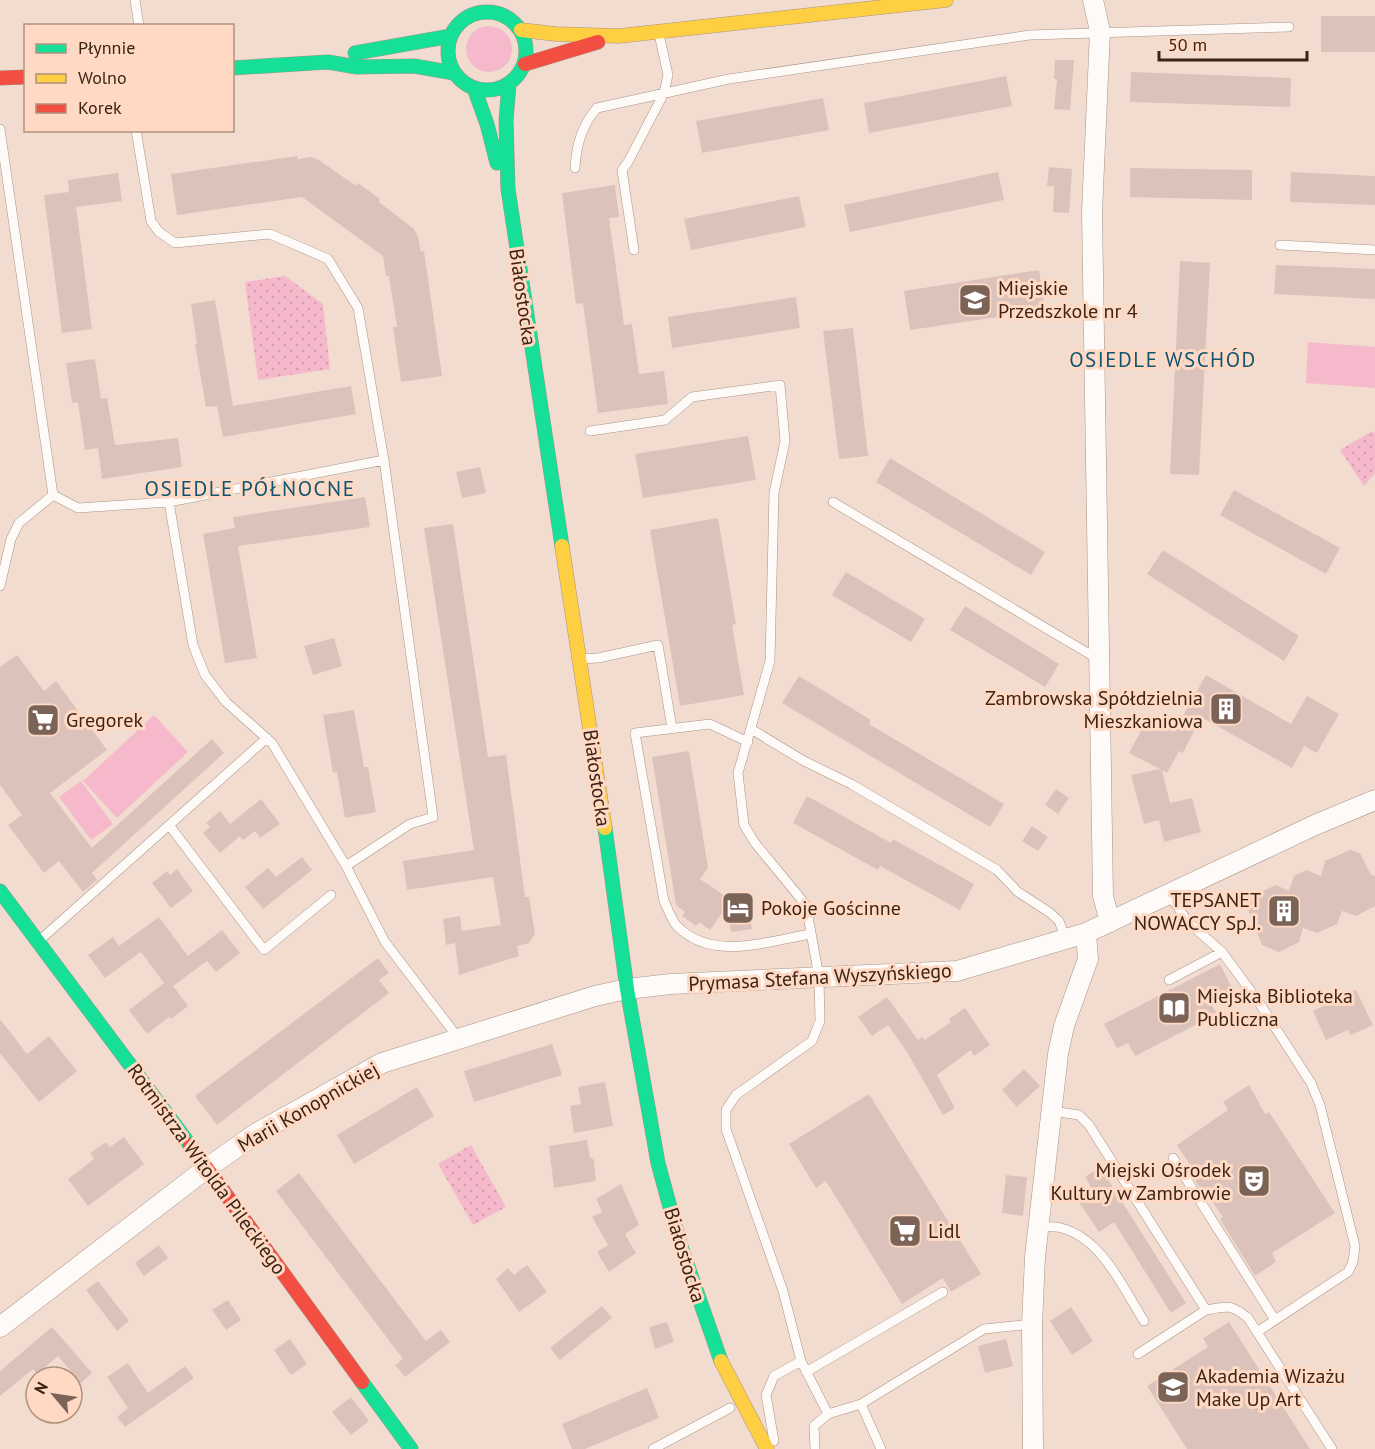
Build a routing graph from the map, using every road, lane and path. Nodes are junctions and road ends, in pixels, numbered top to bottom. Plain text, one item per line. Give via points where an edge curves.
1 (135, 0) edge
2 (467, 0) edge
3 (497, 0) edge
4 (946, 0) edge
5 (1093, 0) edge
6 (504, 15) junction
7 (466, 18) junction
8 (139, 24) edge
9 (1289, 27) dead end
10 (521, 30) junction
11 (659, 31) junction
12 (1100, 31) junction
13 (451, 36) junction
14 (619, 36) junction
15 (328, 62) junction
16 (525, 64) junction
17 (234, 68) edge
18 (454, 73) junction
19 (24, 77) edge
20 (0, 78) edge
21 (509, 84) junction
22 (474, 88) junction
23 (664, 93) junction
24 (136, 132) edge
25 (0, 134) edge
26 (575, 168) dead end
27 (507, 189) junction
28 (1280, 246) dead end
29 (634, 250) dead end
30 (1375, 250) edge
31 (590, 431) dead end
32 (384, 460) junction
33 (53, 495) junction
34 (169, 502) junction
35 (833, 502) dead end
36 (0, 586) edge
37 (579, 659) junction
38 (1100, 661) junction
39 (672, 728) junction
40 (751, 729) junction
41 (267, 738) junction
42 (747, 742) junction
43 (1375, 800) edge
44 (169, 825) junction
45 (346, 866) junction
46 (0, 891) edge
47 (331, 895) dead end
48 (1169, 895) junction
49 (1110, 922) junction
50 (1086, 933) junction
51 (811, 934) junction
52 (1066, 940) junction
53 (38, 942) junction
54 (1222, 952) junction
55 (819, 977) junction
56 (1168, 980) dead end
57 (627, 989) junction
58 (459, 1039) junction
59 (1053, 1111) junction
60 (1173, 1158) dead end
61 (207, 1168) junction
62 (1038, 1227) junction
63 (943, 1292) dead end
64 (1206, 1310) junction
65 (1275, 1320) junction
66 (1144, 1321) dead end
67 (1032, 1324) junction
68 (0, 1327) edge
69 (1257, 1332) junction
70 (1138, 1354) dead end
71 (720, 1358) junction
72 (801, 1361) junction
73 (806, 1372) junction
74 (861, 1404) junction
75 (732, 1414) joint
76 (828, 1414) junction
77 (411, 1449) edge
78 (653, 1449) edge
79 (767, 1449) edge
80 (776, 1449) edge
81 (815, 1449) edge
82 (882, 1449) edge
83 (1033, 1449) edge
84 (1332, 1449) edge

1 - 8 lane
2 - 7 main road
3 - 6 main road
4 - 11 main road
5 - 12 street
6 - 7 main road via 485,12
6 - 10 main road
7 - 13 main road
9 - 12 lane
10 - 14 main road
10 - 16 main road via 526,46
11 - 14 main road
11 - 23 lane via 668,75
12 - 23 lane via 1030,34 729,79
12 - 38 street via 1092,212
13 - 15 main road via 352,53
13 - 18 main road via 448,49
14 - 16 main road
15 - 17 main road
15 - 18 main road via 414,66
16 - 21 main road
18 - 22 main road
19 - 20 main road
21 - 22 main road via 486,91
21 - 27 main road, Białostocka
22 - 27 main road, Białostocka
23 - 26 lane via 597,108 576,147
23 - 29 lane via 622,170
24 - 32 lane via 151,221 175,243 270,234 328,259 358,308
25 - 33 lane
27 - 37 main road, Białostocka
28 - 30 lane
31 - 40 lane via 665,420 692,397 780,384 785,441 774,493 770,661
32 - 34 lane
32 - 45 lane via 433,817 410,824
33 - 34 lane via 78,508
33 - 36 lane via 20,523 11,539
34 - 41 lane via 193,645 205,675 226,702
35 - 38 lane
37 - 39 lane via 658,645
37 - 57 main road, Białostocka
38 - 49 street via 1103,896
39 - 42 lane via 710,724
39 - 51 lane via 635,733 664,901 675,924 694,940 717,946 736,947
40 - 42 lane
40 - 52 lane via 997,870 1018,892 1059,921
41 - 44 lane
41 - 45 lane
42 - 51 lane via 738,773 744,825 806,905
43 - 48 street, Prymasa Stefana Wyszyńskiego
44 - 47 lane via 264,950
44 - 53 lane
45 - 58 lane via 385,942
46 - 53 main road, Rotmistrza Witolda Pileckiego
48 - 49 street, Prymasa Stefana Wyszyńskiego
48 - 54 lane via 1189,923
49 - 50 street, Prymasa Stefana Wyszyńskiego
50 - 52 street, Prymasa Stefana Wyszyńskiego
50 - 59 street via 1088,959 1064,1026
51 - 55 lane
52 - 55 street, Prymasa Stefana Wyszyńskiego via 957,971
53 - 61 main road, Rotmistrza Witolda Pileckiego
54 - 56 lane
54 - 65 lane via 1311,1083 1355,1246 1348,1272
55 - 57 street, Prymasa Stefana Wyszyńskiego
55 - 72 lane via 820,1021 812,1041 736,1095 726,1110 726,1129 783,1291
57 - 58 street, Marii Konopnickiej
57 - 71 main road, Białostocka via 661,1173 680,1244
58 - 61 street, Marii Konopnickiej via 382,1063 257,1133
59 - 62 street
59 - 64 lane via 1079,1115 1089,1125
60 - 65 lane
61 - 68 street, Marii Konopnickiej
61 - 77 main road, Rotmistrza Witolda Pileckiego
62 - 66 lane via 1060,1228 1097,1248
62 - 67 street
63 - 73 lane
64 - 69 lane via 1235,1308
64 - 70 lane
65 - 69 lane
67 - 74 lane via 984,1329
67 - 83 street
69 - 84 lane
71 - 75 main road, Białostocka
71 - 79 main road, Białostocka
72 - 73 lane
72 - 80 lane via 774,1376 766,1395
73 - 76 lane
74 - 76 lane
74 - 82 lane
75 - 78 lane
76 - 81 lane via 814,1426

